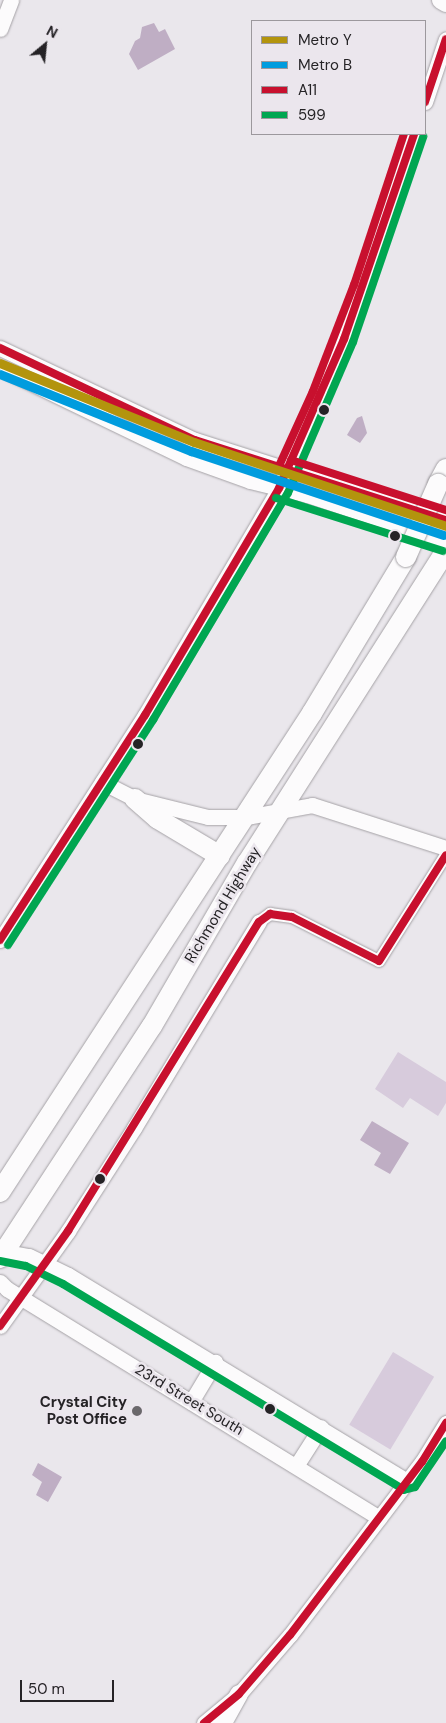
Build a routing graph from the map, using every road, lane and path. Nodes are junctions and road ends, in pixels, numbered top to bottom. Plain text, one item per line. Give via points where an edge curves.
1 (11, 0) edge
2 (441, 0) edge
3 (446, 3) edge
4 (0, 29) edge
5 (446, 38) edge
6 (426, 99) edge
7 (414, 135) edge
8 (0, 348) edge
9 (0, 368) edge
10 (288, 470) junction
11 (443, 483) edge
12 (279, 488) junction
13 (446, 520) edge
14 (446, 541) edge
15 (446, 551) edge
16 (441, 563) edge
17 (102, 782) junction
18 (135, 799) junction
19 (280, 811) junction
20 (246, 817) junction
21 (446, 848) edge
22 (446, 855) edge
23 (220, 856) junction
24 (259, 922) joint
25 (0, 940) edge
26 (0, 1192) edge
27 (2, 1253) edge
28 (45, 1263) junction
29 (0, 1282) edge
30 (21, 1297) junction
31 (0, 1326) edge
32 (215, 1362) junction
33 (192, 1402) junction
34 (446, 1423) edge
35 (322, 1427) junction
36 (296, 1466) junction
37 (407, 1481) junction
38 (379, 1518) junction
39 (239, 1694) junction
40 (204, 1723) edge
41 (223, 1723) edge

1 - 4 street
2 - 3 main road
5 - 6 street
7 - 10 street via 361,293 322,395
8 - 10 street via 156,423
9 - 12 street via 186,458
10 - 12 street
10 - 13 street
11 - 20 highway, Richmond Highway, bridge via 406,557
12 - 14 street
12 - 17 street
15 - 16 highway, Richmond Highway
16 - 19 highway, Richmond Highway
17 - 18 street
17 - 25 street
18 - 20 street via 205,817
18 - 23 highway via 158,819
19 - 20 street
19 - 21 street via 312,804
19 - 27 highway, Richmond Highway via 152,1026
20 - 23 highway, Richmond Highway
22 - 24 street via 379,961 292,917 270,914
23 - 26 highway, Richmond Highway
24 - 28 street via 134,1128
27 - 28 street via 28,1256
28 - 30 street
28 - 32 street
29 - 30 street, 23rd Street South
30 - 31 street
30 - 33 street, 23rd Street South
32 - 33 street
32 - 35 street
33 - 36 street, 23rd Street South
34 - 37 street
35 - 36 street
35 - 37 street
36 - 38 street, 23rd Street South
37 - 38 street
38 - 39 street via 312,1608
39 - 40 street
39 - 41 main road

